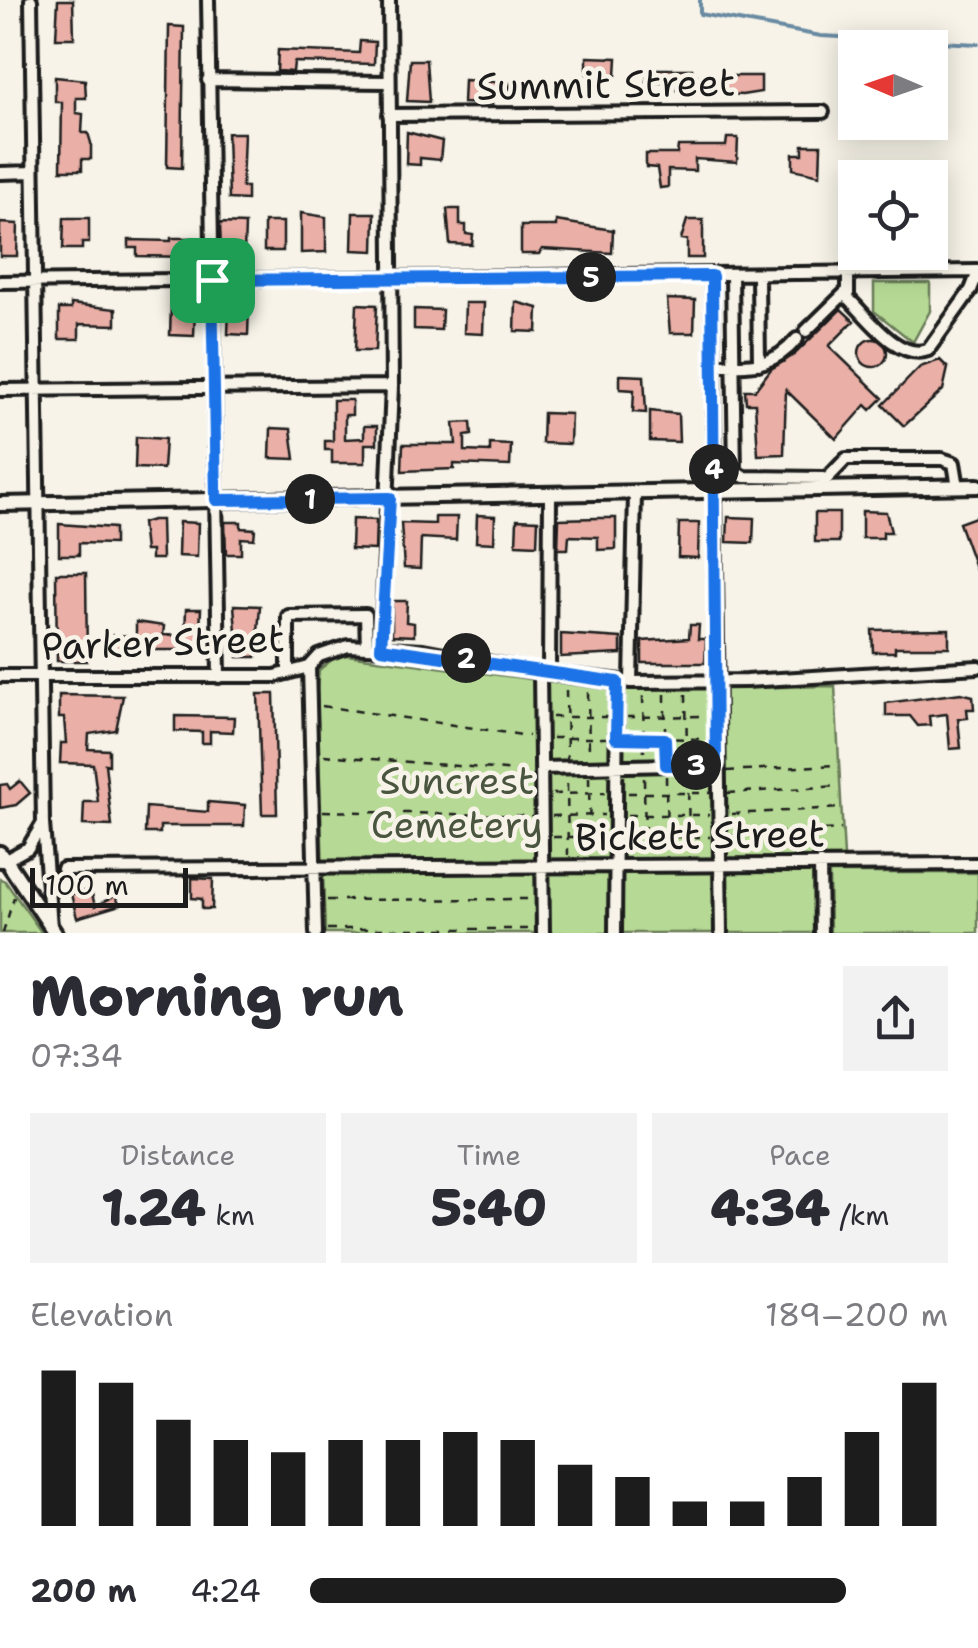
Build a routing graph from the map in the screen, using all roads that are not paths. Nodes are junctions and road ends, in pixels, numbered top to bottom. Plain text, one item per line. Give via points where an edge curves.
1 (30, 0) edge
2 (208, 0) edge
3 (389, 0) edge
4 (208, 80) junction
5 (389, 82) junction
6 (823, 112) dead end
7 (390, 116) junction
8 (32, 172) junction
9 (0, 173) edge
10 (978, 272) edge
11 (848, 273) junction
12 (712, 276) junction
13 (732, 276) junction
14 (758, 276) junction
15 (212, 280) junction
16 (393, 281) junction
17 (0, 282) edge
18 (36, 282) junction
19 (845, 293) junction
20 (759, 364) junction
21 (714, 365) junction
22 (730, 365) junction
23 (392, 386) junction
24 (213, 388) junction
25 (0, 390) edge
26 (37, 390) junction
27 (822, 484) junction
28 (978, 486) edge
29 (958, 487) junction
30 (714, 492) junction
31 (635, 493) junction
32 (550, 496) junction
33 (390, 498) junction
34 (216, 500) junction
35 (0, 504) edge
36 (38, 504) junction
37 (367, 647) junction
38 (381, 648) junction
39 (309, 667) junction
40 (978, 667) edge
41 (544, 672) junction
42 (288, 673) junction
43 (0, 676) edge
44 (41, 676) junction
45 (219, 677) junction
46 (714, 681) junction
47 (617, 682) junction
48 (632, 682) junction
49 (617, 765) junction
50 (716, 768) junction
51 (541, 770) junction
52 (42, 822) junction
53 (2, 857) edge
54 (718, 863) junction
55 (820, 864) junction
56 (978, 864) edge
57 (617, 865) junction
58 (314, 867) junction
59 (542, 867) junction
60 (63, 870) dead end
61 (53, 930) edge
62 (322, 931) edge
63 (543, 931) edge
64 (616, 933) edge
65 (720, 933) edge
66 (820, 933) edge

1 - 8 street
2 - 4 street
3 - 5 street
4 - 5 street
4 - 15 street
5 - 7 street
6 - 7 street, Summit Street
7 - 16 street
8 - 9 street
8 - 18 street
10 - 11 street
10 - 19 street via 972,290 928,350 918,354 900,348
11 - 14 street
11 - 19 street
12 - 13 street
12 - 16 street
12 - 21 street
13 - 14 street
13 - 22 street
14 - 20 street
15 - 16 street
15 - 18 street
15 - 24 street
16 - 23 street
17 - 18 street
18 - 26 street
19 - 20 street via 780,358
20 - 22 street
21 - 22 street
21 - 30 street
22 - 27 street via 735,472
23 - 24 street
23 - 33 street
24 - 26 street
24 - 34 street
25 - 26 street
26 - 36 street
27 - 29 main road
27 - 29 street via 846,459 942,458 954,463
27 - 30 main road
28 - 29 main road
30 - 31 main road
30 - 46 street
31 - 32 main road
31 - 48 street
32 - 33 main road
32 - 41 street
33 - 34 main road
33 - 38 street
34 - 36 main road
34 - 45 street
35 - 36 main road
36 - 44 street
37 - 38 street, Parker Street
37 - 39 street, Parker Street via 334,650
37 - 42 street via 366,614 288,616
38 - 41 street, Parker Street
39 - 42 street, Parker Street
39 - 58 street
40 - 46 street, Parker Street
41 - 47 street, Parker Street
41 - 51 street
42 - 45 street, Parker Street
43 - 44 street, Parker Street
44 - 45 street, Parker Street
44 - 52 street
46 - 48 street, Parker Street
46 - 50 street
47 - 48 street, Parker Street
47 - 49 street
49 - 50 street
49 - 51 street
49 - 57 street
50 - 54 street
51 - 59 street
52 - 53 street via 28,848
52 - 61 street
53 - 61 main road
54 - 55 street, Bickett Street
54 - 57 street, Bickett Street
54 - 65 street
55 - 56 street, Bickett Street
55 - 66 street
57 - 59 street, Bickett Street
57 - 64 street
58 - 59 street, Bickett Street
58 - 60 street, Bickett Street
58 - 62 street
59 - 63 street

